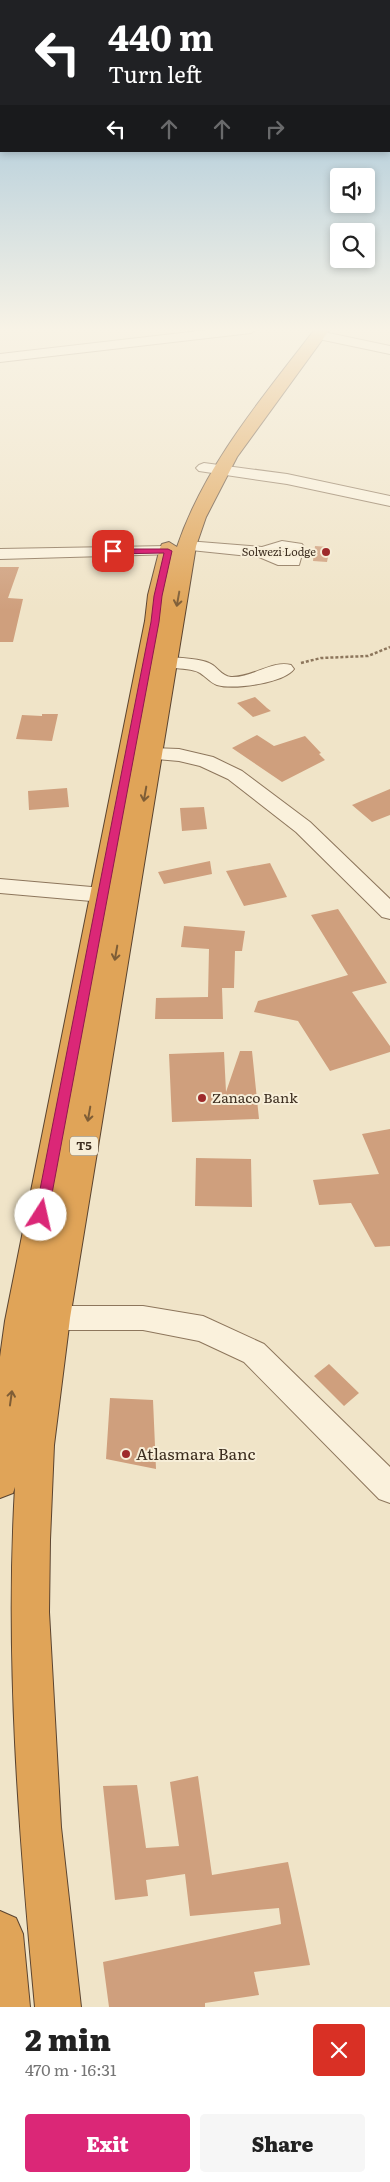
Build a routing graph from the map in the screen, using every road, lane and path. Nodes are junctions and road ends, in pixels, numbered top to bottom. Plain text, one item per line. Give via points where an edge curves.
1 (251, 423) edge
2 (212, 468) junction
3 (390, 500) edge
4 (178, 549) junction
5 (263, 552) dead end
6 (0, 554) edge
7 (390, 647) edge
8 (157, 662) junction
9 (285, 669) joint
10 (152, 754) junction
11 (0, 886) edge
12 (103, 894) junction
13 (390, 912) edge
14 (53, 1318) junction
15 (0, 1481) edge
16 (390, 1488) edge
17 (0, 1934) edge
18 (7, 2007) edge
19 (58, 2007) edge

1 - 2 highway, T5
2 - 3 street
2 - 4 highway, T5 via 197,517
4 - 5 street
4 - 6 street
4 - 8 highway, T5
7 - 9 path via 368,656 321,658
8 - 9 street via 204,667 214,679 232,683
8 - 10 highway, T5
8 - 12 highway, T5
10 - 13 street via 206,761 234,776 303,827
10 -> 14 highway, T5
11 - 12 street
15 -> 12 highway, T5 via 22,1321
14 - 16 street via 143,1318 203,1329 254,1353
14 - 19 highway, T5 via 36,1445 30,1612 40,1827
17 - 18 highway

